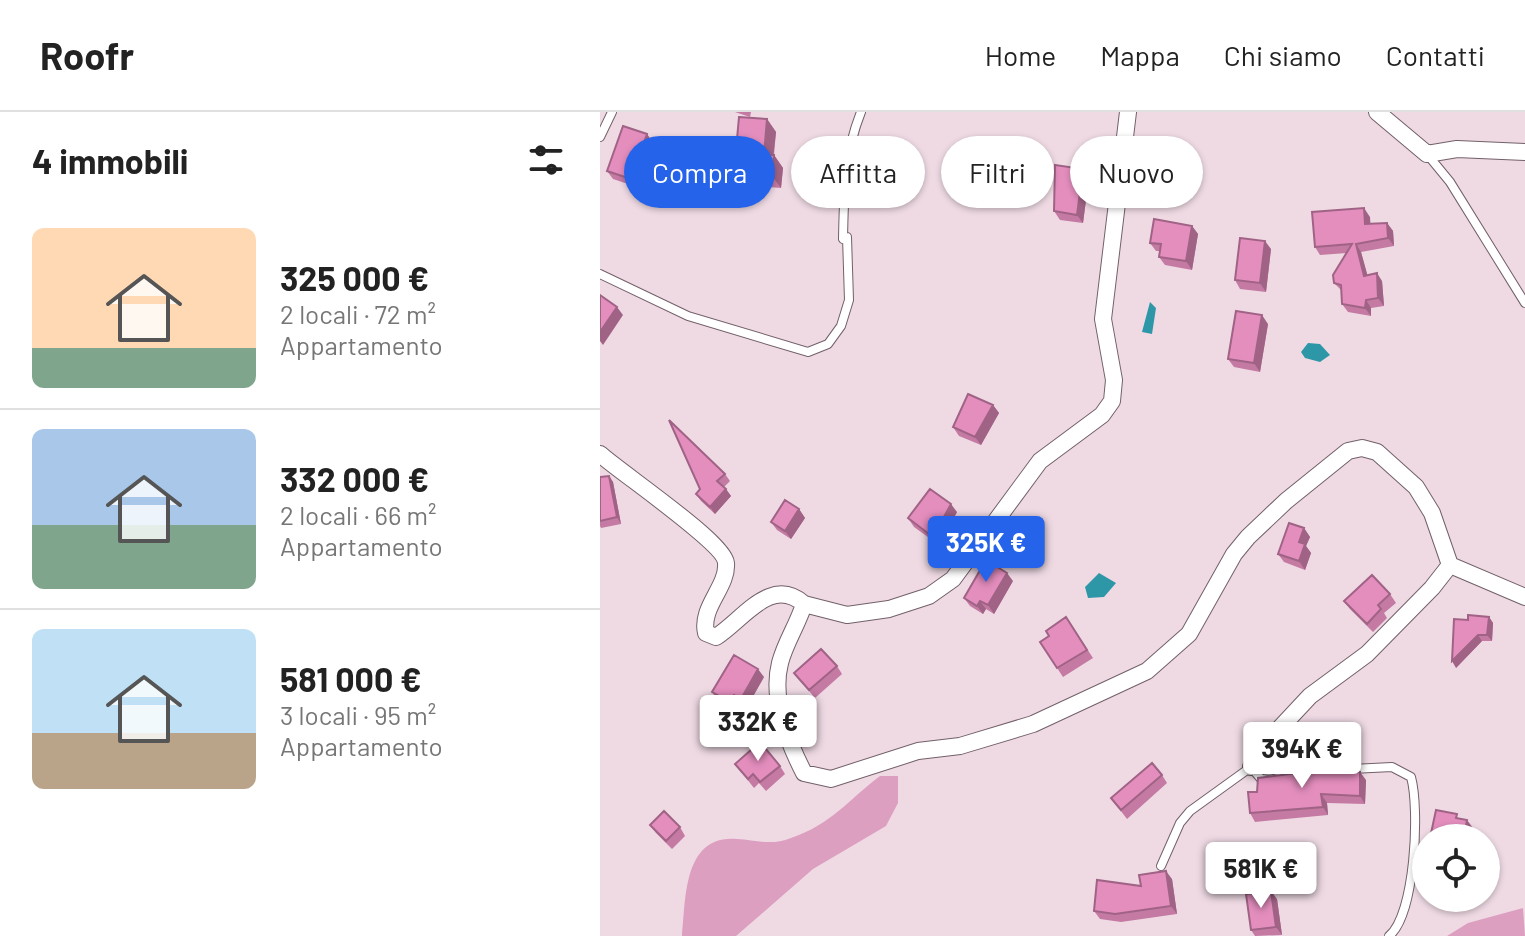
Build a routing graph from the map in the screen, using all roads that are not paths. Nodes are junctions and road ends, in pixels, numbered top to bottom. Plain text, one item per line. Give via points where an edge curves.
1 (612, 112) edge
2 (861, 112) edge
3 (1128, 112) edge
4 (1377, 112) edge
5 (600, 137) edge
6 (1525, 152) edge
7 (1427, 154) junction
8 (600, 274) edge
9 (1525, 303) edge
10 (600, 454) edge
11 (1450, 565) junction
12 (1525, 597) edge
13 (804, 604) junction
14 (1251, 767) junction
15 (1161, 866) dead end
16 (1389, 936) edge

1 - 5 lane
2 - 8 lane via 849,140 845,184 849,300 828,344 808,352 736,332 688,316
3 - 13 street via 1103,319 1114,380 1112,401 1102,415 1040,461 953,579 929,596 847,615
4 - 7 street
6 - 7 street via 1457,149
7 - 9 lane
10 - 13 street via 724,554 727,565 704,622 706,633 716,637 778,593 792,594
11 - 12 street
11 - 13 street via 1432,513 1416,487 1377,452 1348,451 1248,537 1189,634 1147,671 1033,724 960,746 918,751 831,779 804,773 785,727 778,686 780,662
11 - 14 street via 1367,654 1310,696
14 - 15 lane via 1190,811
14 - 16 lane via 1269,780 1311,771 1392,767 1411,777 1415,823 1406,904 1397,930

